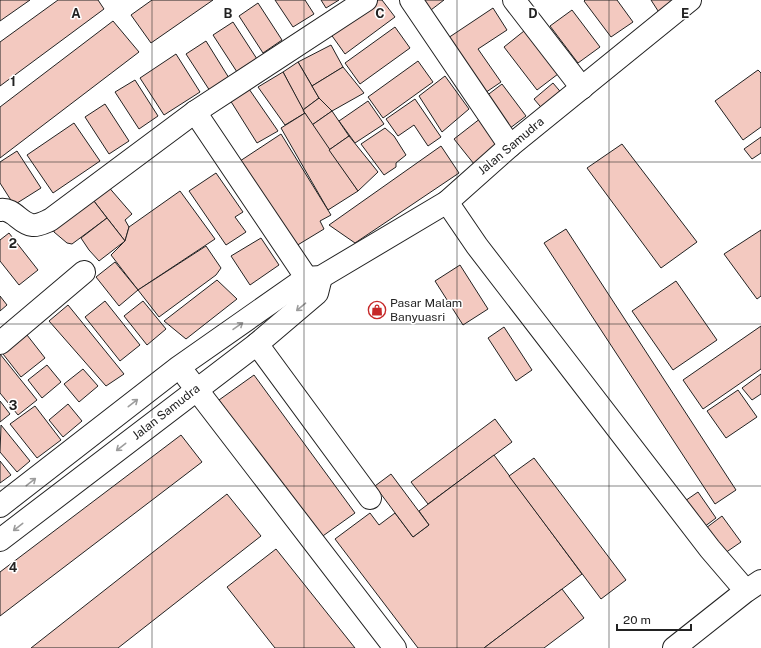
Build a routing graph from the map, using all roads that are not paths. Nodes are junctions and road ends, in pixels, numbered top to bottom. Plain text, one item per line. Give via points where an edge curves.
1 (366, 0) edge
2 (411, 0) edge
3 (514, 0) edge
4 (690, 0) edge
5 (582, 88) junction
6 (195, 112) junction
7 (510, 146) junction
8 (447, 202) junction
9 (0, 210) edge
10 (84, 272) dead end
11 (315, 283) junction
12 (0, 343) edge
13 (257, 344) junction
14 (179, 367) junction
15 (196, 389) junction
16 (370, 498) dead end
17 (0, 506) edge
18 (0, 540) edge
19 (756, 591) edge
20 (395, 648) edge
21 (674, 648) edge

1 - 6 main road
2 - 7 main road
3 - 5 main road
4 - 5 main road, Jalan Samudra
5 - 7 main road, Jalan Samudra
6 - 9 main road via 50,220 31,225 9,210
6 - 11 main road
7 - 8 main road, Jalan Samudra
8 - 11 main road, Jalan Samudra
8 - 19 main road via 486,259 710,548
10 - 12 main road
11 -> 13 main road, Jalan Samudra
14 -> 11 main road, Jalan Samudra
13 - 15 main road, Jalan Samudra
13 - 16 main road
14 - 15 main road
17 -> 14 main road, Jalan Samudra
15 -> 18 main road, Jalan Samudra
15 - 20 main road
19 - 21 main road

